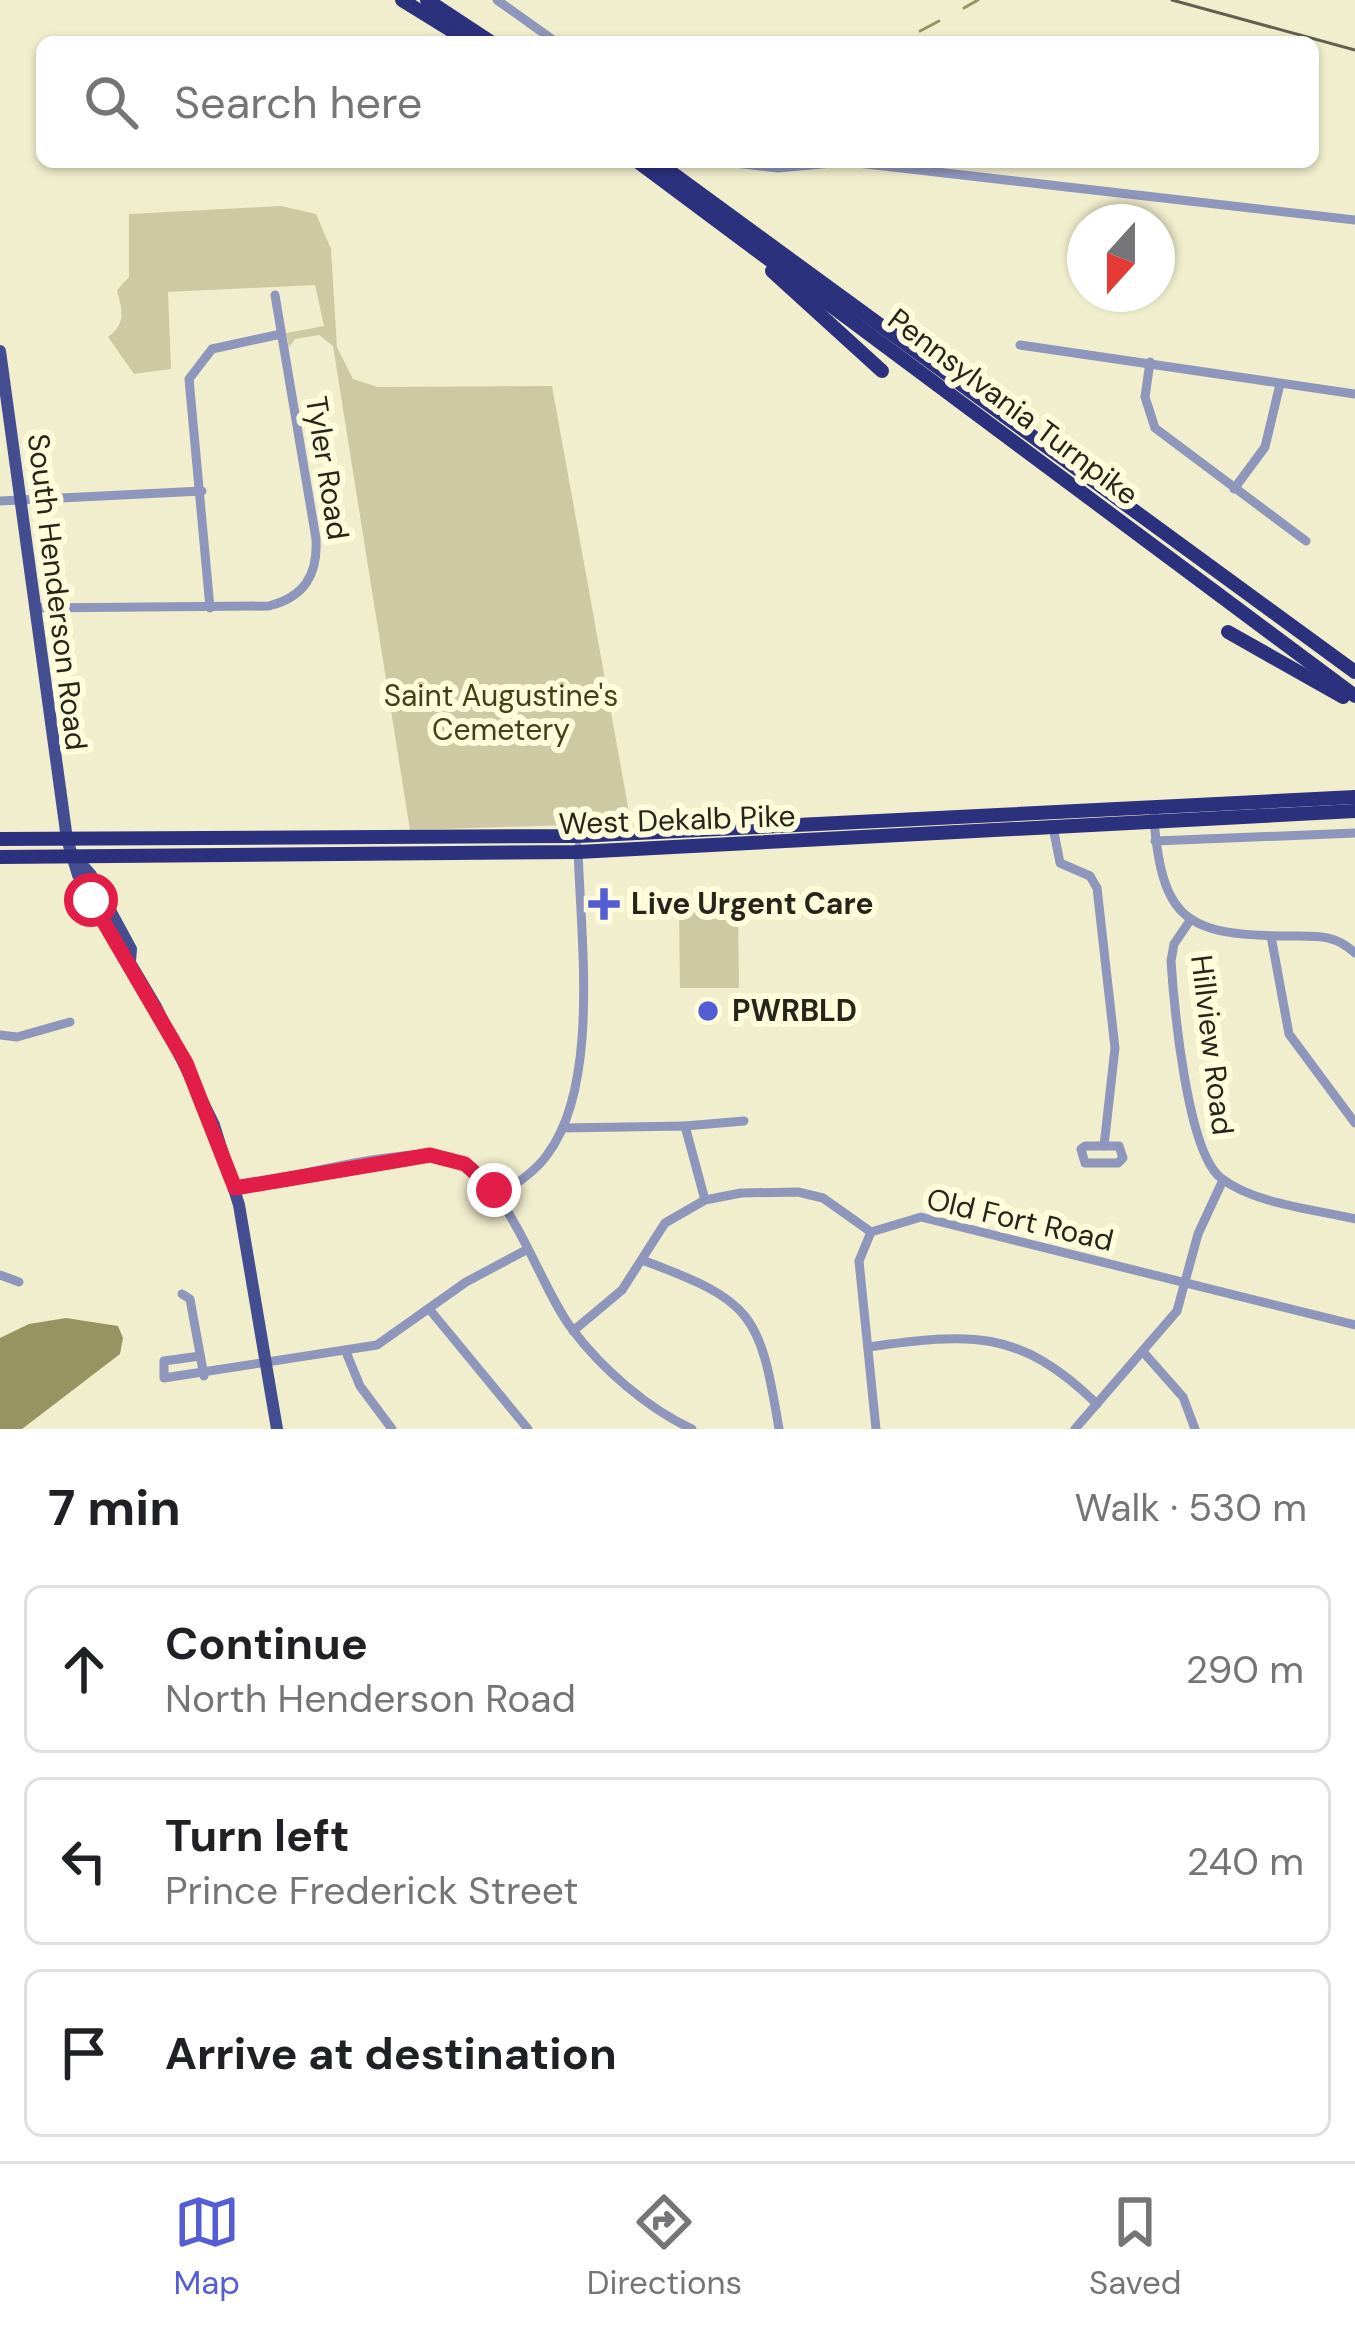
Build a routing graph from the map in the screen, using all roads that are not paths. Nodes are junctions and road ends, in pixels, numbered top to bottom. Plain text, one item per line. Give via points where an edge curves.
1 (402, 0) edge
2 (428, 0) edge
3 (497, 0) edge
4 (460, 36) edge
5 (482, 36) edge
6 (548, 36) edge
7 (646, 168) edge
8 (665, 168) edge
9 (899, 168) edge
10 (1355, 220) edge
11 (719, 223) junction
12 (275, 295) dead end
13 (281, 334) junction
14 (1020, 345) dead end
15 (0, 351) edge
16 (1150, 362) junction
17 (882, 371) dead end
18 (1280, 384) junction
19 (1355, 394) edge
20 (1234, 489) junction
21 (202, 491) junction
22 (22, 499) junction
23 (0, 501) edge
24 (1306, 541) dead end
25 (34, 608) junction
26 (210, 608) junction
27 (1228, 632) dead end
28 (1355, 672) edge
29 (1355, 700) edge
30 (1355, 796) edge
31 (1355, 811) edge
32 (1154, 816) junction
33 (1053, 826) junction
34 (1355, 833) edge
35 (350, 838) junction
36 (389, 838) junction
37 (0, 839) edge
38 (67, 839) junction
39 (1155, 841) junction
40 (578, 844) junction
41 (289, 855) junction
42 (342, 855) junction
43 (0, 857) edge
44 (75, 857) junction
45 (1191, 919) junction
46 (1271, 936) junction
47 (1355, 953) edge
48 (70, 1022) dead end
49 (0, 1035) edge
50 (744, 1121) dead end
51 (1355, 1123) edge
52 (685, 1126) junction
53 (563, 1128) junction
54 (1104, 1146) dead end
55 (1223, 1180) junction
56 (235, 1188) junction
57 (498, 1196) junction
58 (705, 1200) junction
59 (1355, 1219) edge
60 (871, 1232) junction
61 (526, 1250) junction
62 (642, 1260) junction
63 (0, 1275) edge
64 (20, 1282) dead end
65 (1186, 1284) junction
66 (182, 1294) dead end
67 (430, 1310) junction
68 (1355, 1325) edge
69 (573, 1331) junction
70 (868, 1347) junction
71 (346, 1352) junction
72 (1144, 1353) junction
73 (200, 1356) junction
74 (268, 1366) junction
75 (204, 1376) junction
76 (1097, 1404) junction
77 (277, 1429) edge
78 (392, 1429) edge
79 (528, 1429) edge
80 (692, 1429) edge
81 (779, 1429) edge
82 (876, 1429) edge
83 (1075, 1429) edge
84 (1195, 1429) edge

1 - 4 highway
2 - 5 highway
3 - 6 street
7 - 11 highway, Pennsylvania Turnpike
8 - 28 highway, Pennsylvania Turnpike
9 - 10 street
11 - 17 highway
11 - 29 highway, Pennsylvania Turnpike
12 - 13 street, Tyler Road
13 - 21 street via 225,343 194,367 187,392
13 - 26 street, Tyler Road via 316,565 303,588 280,603
14 - 16 street
15 - 22 main road, South Henderson Road
16 - 18 street
16 - 20 street via 1145,398 1155,428
18 - 19 street
18 - 20 street via 1265,447
20 - 24 street
21 - 22 street
21 - 26 street
22 - 23 street
22 - 25 main road, South Henderson Road
25 - 26 street, Tyler Road
25 - 38 main road, South Henderson Road
27 - 29 highway
30 - 32 highway, West Dekalb Pike
31 - 32 highway, West Dekalb Pike
32 - 33 highway, West Dekalb Pike
32 - 39 street
32 - 40 highway, West Dekalb Pike
33 - 40 highway, West Dekalb Pike
33 - 54 street via 1060,863 1090,876 1097,888 1115,1048
34 - 39 street
35 - 36 highway, West Dekalb Pike
35 - 38 highway, West Dekalb Pike
35 - 41 highway
36 - 40 highway, West Dekalb Pike
36 - 42 highway
37 - 38 highway, West Dekalb Pike
38 - 44 main road, South Henderson Road
39 - 45 street via 1164,886
40 - 42 highway, West Dekalb Pike
40 - 53 street via 581,1033
41 - 42 highway, West Dekalb Pike
41 - 44 highway, West Dekalb Pike
43 - 44 highway, West Dekalb Pike
44 - 56 main road, South Henderson Road via 201,1095
45 - 46 street via 1229,936
45 - 55 street, Hillview Road via 1174,944 1172,976 1202,1154
46 - 47 street via 1334,938
46 - 51 street via 1289,1034
48 - 49 street
50 - 52 street
52 - 53 street
52 - 58 street
53 - 57 street via 546,1158
55 - 59 street, Hillview Road
55 - 65 street
56 - 57 street via 430,1155 465,1164
56 - 74 main road, South Henderson Road
57 - 61 street
58 - 60 street via 798,1192 823,1198
58 - 62 street via 665,1222
60 - 65 street, Old Fort Road via 921,1217
60 - 70 street via 859,1261
61 - 67 street
61 - 69 street
62 - 69 street via 622,1290
62 - 81 street via 738,1305 760,1333
63 - 64 street
65 - 68 street, Old Fort Road
65 - 72 street via 1177,1311
66 - 73 street via 190,1299
67 - 71 street via 388,1341
67 - 79 street
69 - 80 street via 604,1366
70 - 76 street via 957,1336 1012,1346 1060,1367
70 - 82 street
71 - 74 street
71 - 78 street
72 - 76 street
72 - 84 street via 1183,1397
73 - 75 street
73 - 75 street via 164,1361 160,1370 172,1381
74 - 75 street
74 - 77 main road, South Henderson Road
76 - 83 street

